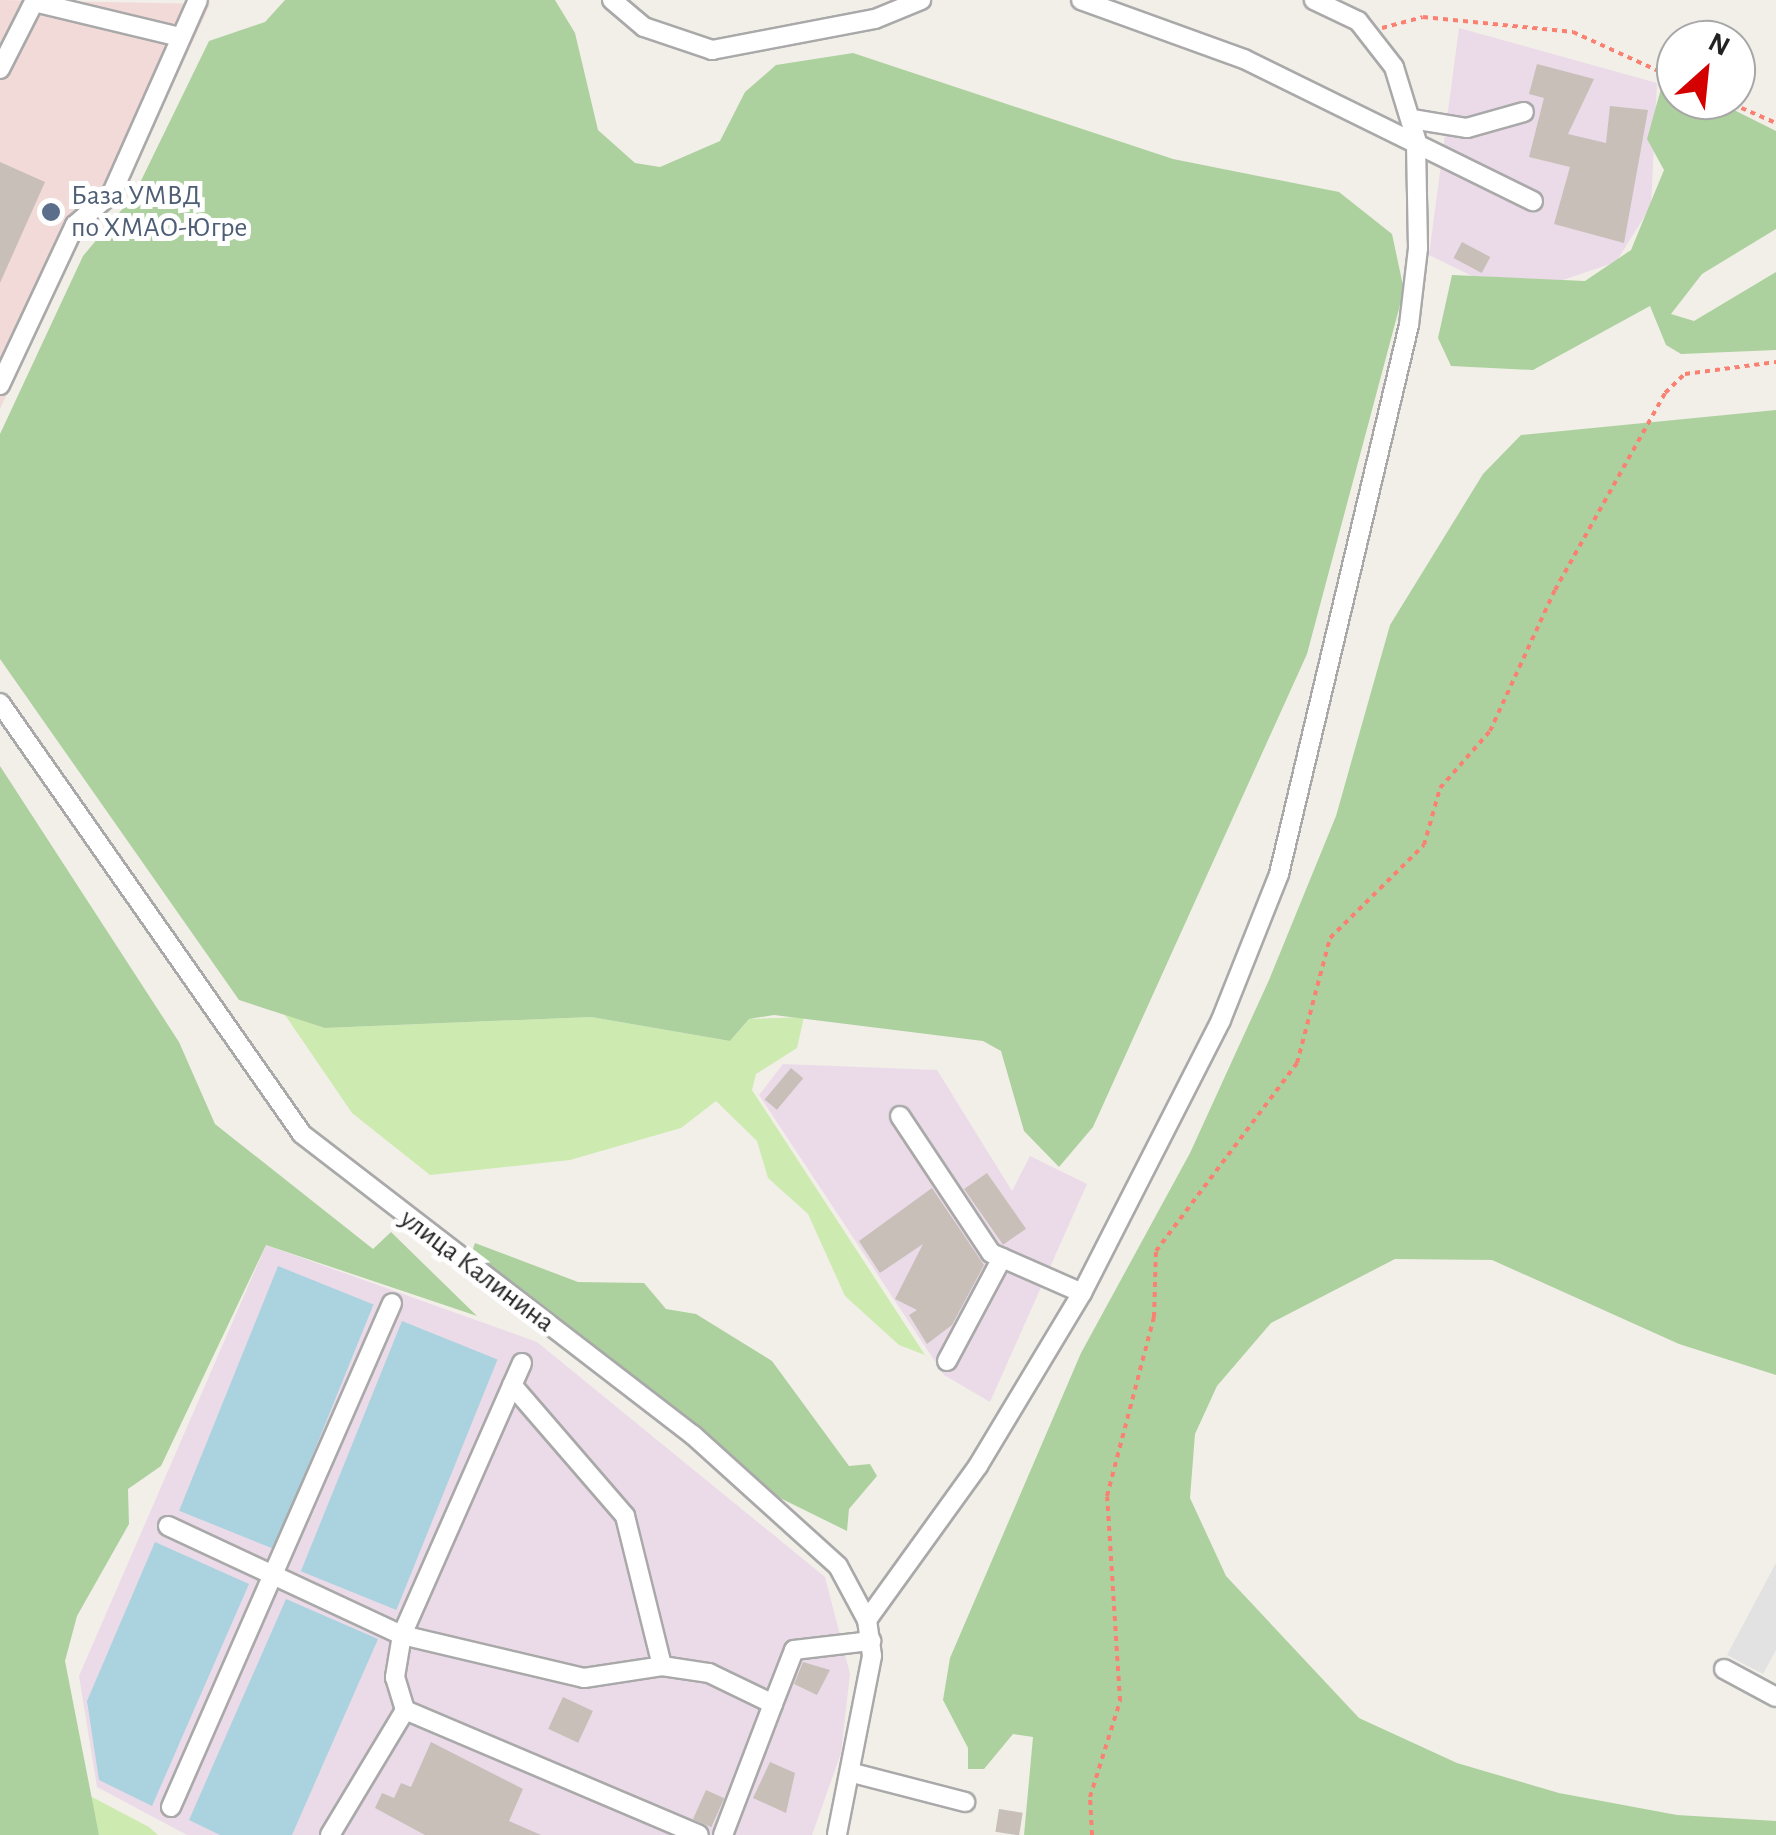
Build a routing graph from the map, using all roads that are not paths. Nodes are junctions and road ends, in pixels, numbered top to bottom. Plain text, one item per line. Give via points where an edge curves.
1 (198, 0) edge
2 (612, 0) edge
3 (922, 0) edge
4 (1082, 0) edge
5 (1314, 0) edge
6 (180, 37) junction
7 (0, 70) edge
8 (1524, 112) dead end
9 (1412, 120) junction
10 (1416, 138) junction
11 (1533, 201) dead end
12 (0, 385) edge
13 (0, 703) edge
14 (900, 1116) dead end
15 (1002, 1258) junction
16 (1082, 1293) junction
17 (392, 1303) dead end
18 (947, 1361) dead end
19 (522, 1363) dead end
20 (512, 1385) junction
21 (168, 1526) dead end
22 (274, 1574) junction
23 (867, 1620) junction
24 (402, 1635) junction
25 (871, 1641) junction
26 (662, 1666) junction
27 (1724, 1670) dead end
28 (1776, 1697) edge
29 (773, 1704) junction
30 (404, 1710) junction
31 (853, 1773) junction
32 (965, 1802) dead end
33 (171, 1807) dead end
34 (330, 1835) edge
35 (699, 1835) edge
36 (723, 1835) edge
37 (837, 1835) edge

1 - 6 street
2 - 3 street via 644,26 712,50 875,19
4 - 10 street via 1244,59
5 - 9 street via 1374,34
6 - 7 street via 34,2
6 - 12 street via 112,193 75,225
8 - 9 street via 1467,128
9 - 10 street
10 - 11 street
10 - 16 street via 1409,326 1279,874 1221,1020
13 - 23 street, улица Калинина via 302,1134 805,1529
14 - 15 street
15 - 16 street
15 - 18 street
16 - 23 street via 978,1466
17 - 22 street
19 - 20 street
20 - 24 street
20 - 26 street via 625,1516
21 - 22 street
22 - 24 street
22 - 33 street
23 - 25 street, улица Калинина
24 - 26 street via 584,1678
24 - 30 street via 395,1676
25 - 29 street via 794,1650
25 - 31 street, улица Калинина
26 - 29 street via 710,1673
27 - 28 street
29 - 36 street
30 - 34 street
30 - 35 street
31 - 32 street
31 - 37 street, улица Калинина

